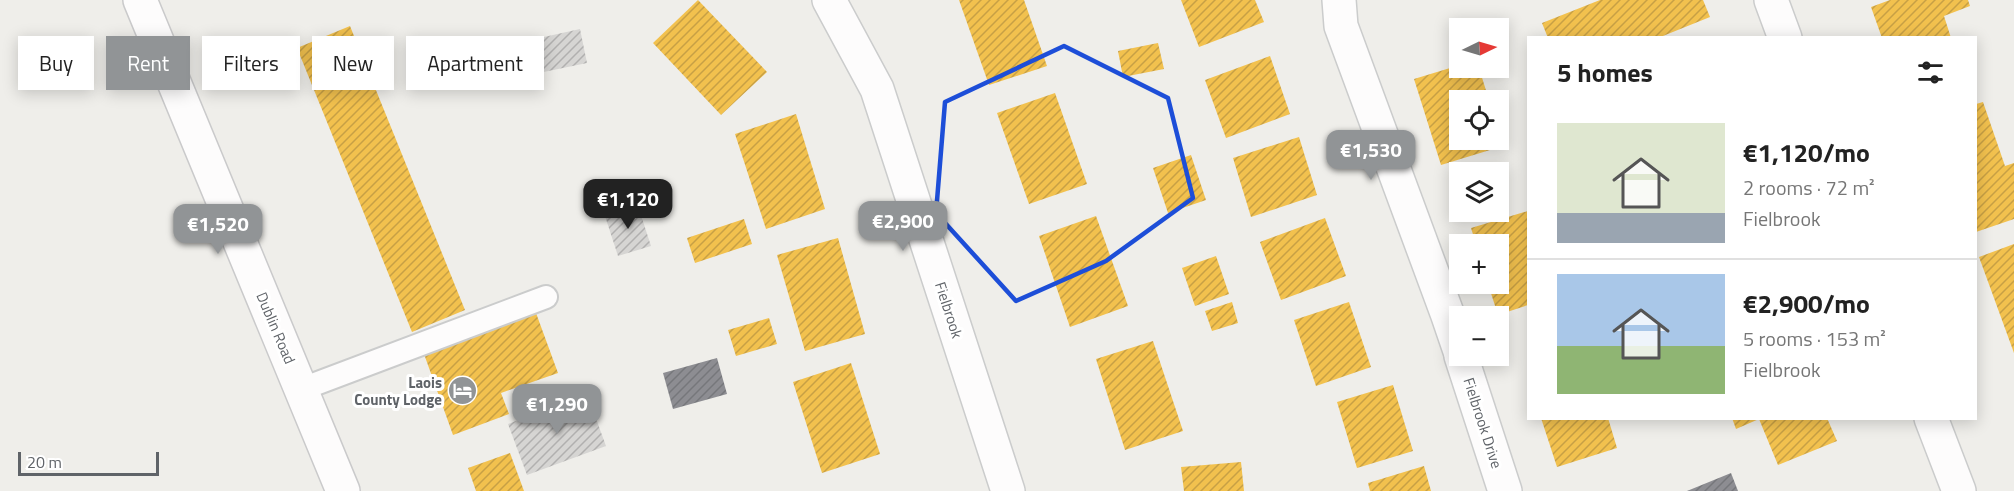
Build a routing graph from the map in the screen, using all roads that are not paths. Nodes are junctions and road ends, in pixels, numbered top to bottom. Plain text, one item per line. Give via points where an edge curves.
1 (140, 0) edge
2 (829, 0) edge
3 (1339, 0) edge
4 (1771, 0) edge
5 (1784, 36) edge
6 (546, 297) dead end
7 (1449, 319) edge
8 (1464, 366) edge
9 (302, 389) junction
10 (1932, 420) edge
11 (343, 491) edge
12 (1008, 491) edge
13 (1505, 491) edge
14 (1959, 491) edge

1 - 9 street, Dublin Road
2 - 12 street, Fielbrook via 877,90
3 - 7 street via 1341,26
4 - 5 street
6 - 9 lane
8 - 13 street, Fielbrook Drive
9 - 11 street, Dublin Road
10 - 14 street

